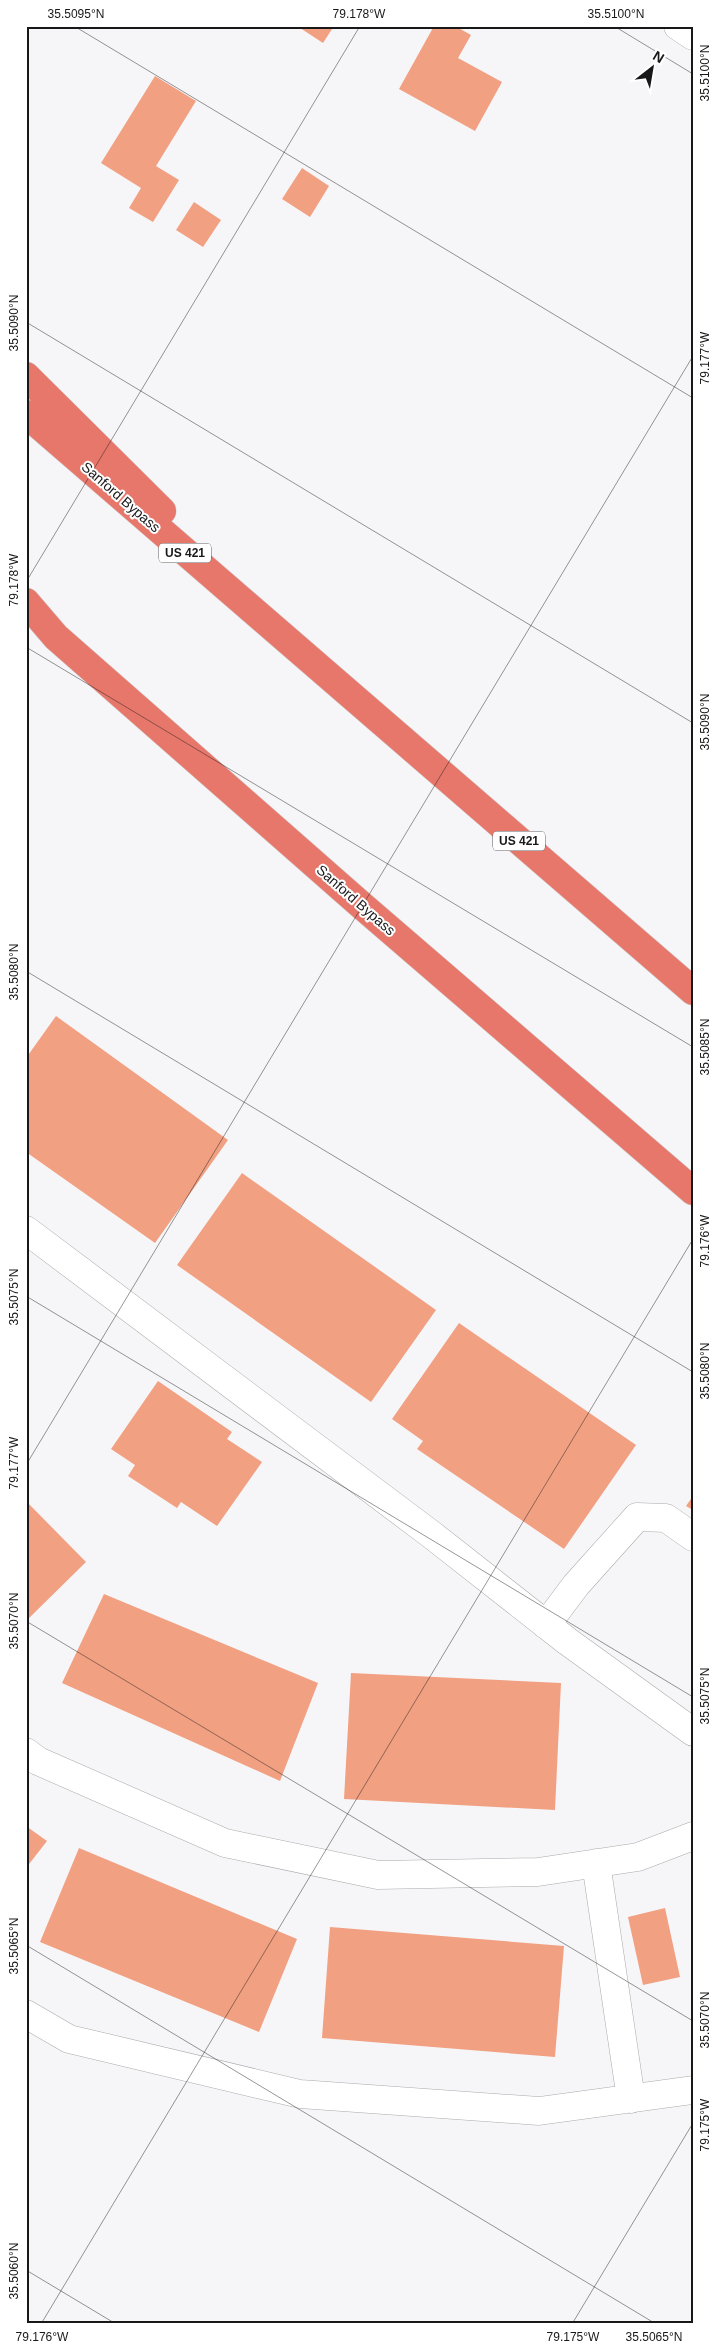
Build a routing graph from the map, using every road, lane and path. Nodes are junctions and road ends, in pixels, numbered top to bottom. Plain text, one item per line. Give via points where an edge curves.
1 (678, 26) edge
2 (693, 36) edge
3 (26, 376) edge
4 (26, 414) edge
5 (26, 602) edge
6 (26, 620) edge
7 (56, 637) junction
8 (345, 692) junction
9 (693, 991) edge
10 (693, 1191) edge
11 (26, 1230) edge
12 (693, 1537) edge
13 (546, 1625) junction
14 (693, 1732) edge
15 (26, 1752) edge
16 (693, 1836) edge
17 (596, 1863) junction
18 (26, 2014) edge
19 (693, 2090) edge
20 (631, 2098) junction

1 - 2 street
3 - 8 highway
4 - 8 highway, Sanford Bypass / US 421
5 - 7 highway, Sanford Bypass
6 - 7 highway
7 - 10 highway, Sanford Bypass
8 - 9 highway, Sanford Bypass / US 421
11 - 13 street via 424,1529
12 - 13 street via 666,1518 637,1517 576,1585
13 - 14 street
15 - 17 street via 38,1761 225,1842 378,1875 538,1872
16 - 17 street via 638,1857
17 - 20 street
18 - 20 street via 68,2039 300,2094 539,2111
19 - 20 street

